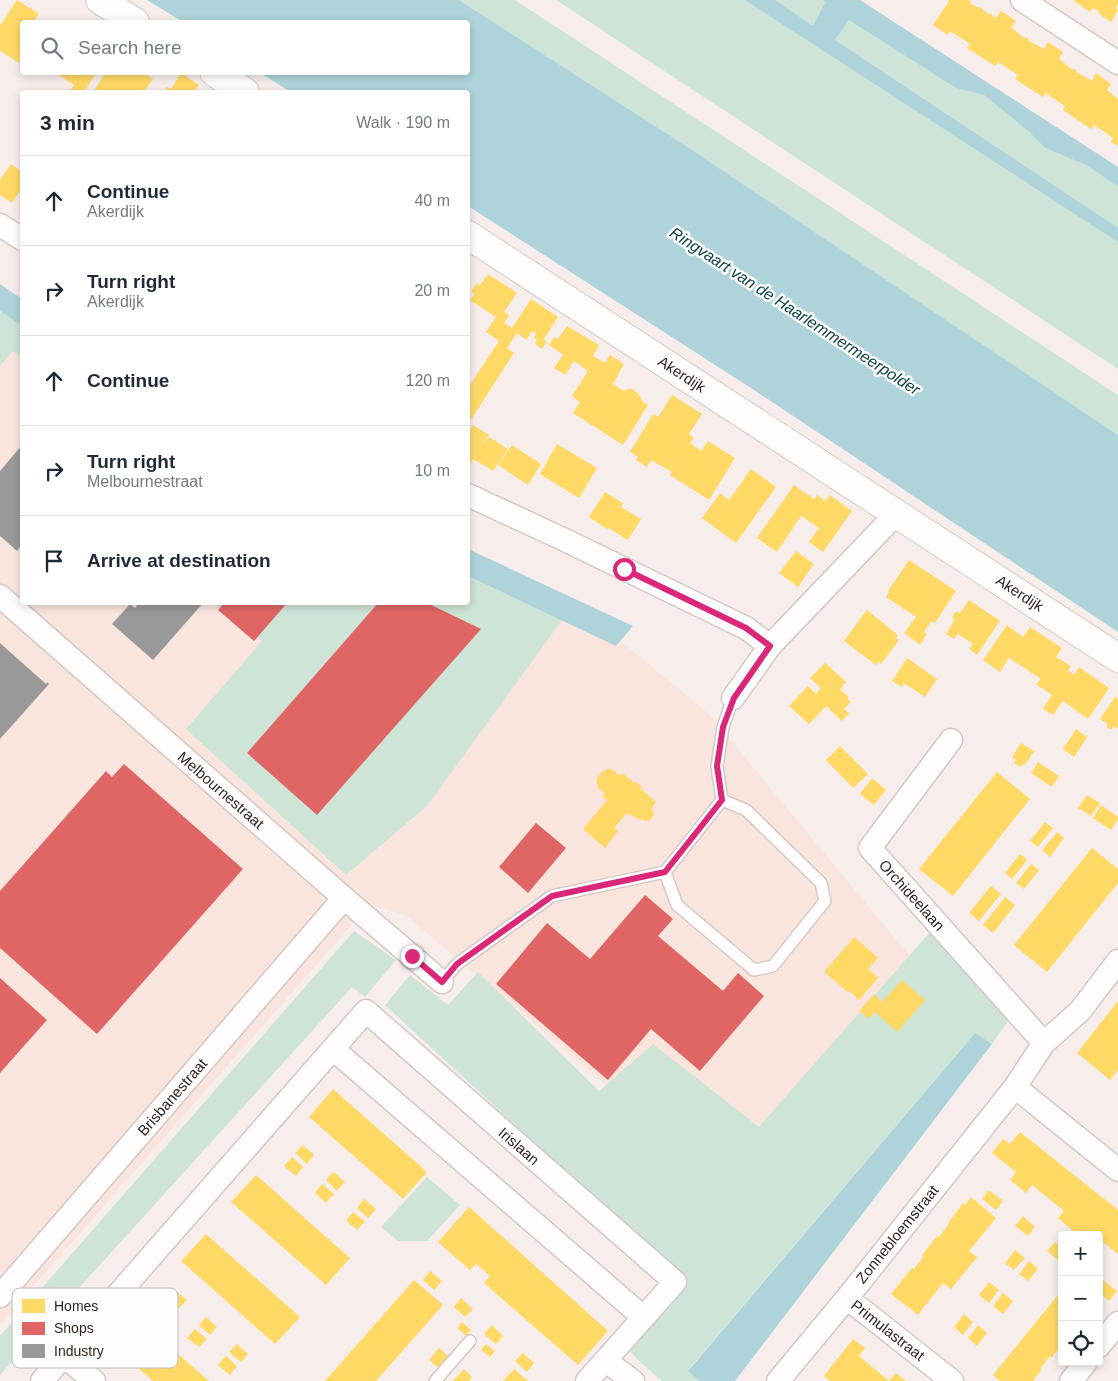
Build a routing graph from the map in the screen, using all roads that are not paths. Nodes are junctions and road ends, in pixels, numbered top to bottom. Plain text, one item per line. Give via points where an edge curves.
1 (100, 0) edge
2 (1022, 0) edge
3 (132, 20) edge
4 (1118, 62) edge
5 (219, 75) edge
6 (242, 90) edge
7 (0, 225) edge
8 (470, 236) edge
9 (20, 239) edge
10 (470, 496) edge
11 (897, 513) junction
12 (0, 596) edge
13 (770, 646) junction
14 (1118, 658) edge
15 (734, 698) joint
16 (952, 740) dead end
17 (722, 800) junction
18 (665, 872) junction
19 (344, 898) junction
20 (1118, 962) edge
21 (442, 982) joint
22 (1044, 1043) junction
23 (333, 1049) junction
24 (1015, 1087) junction
25 (1118, 1170) edge
26 (124, 1288) edge
27 (0, 1296) edge
28 (847, 1298) junction
29 (643, 1317) junction
30 (1118, 1322) edge
31 (470, 1341) dead end
32 (1103, 1341) edge
33 (606, 1360) junction
34 (1083, 1366) edge
35 (53, 1368) edge
36 (78, 1368) edge
37 (42, 1381) edge
38 (94, 1381) edge
39 (435, 1381) edge
40 (587, 1381) edge
41 (633, 1381) edge
42 (778, 1381) edge
43 (952, 1381) edge
44 (1071, 1381) edge

1 - 3 street
2 - 4 street
5 - 6 street
7 - 9 street
8 - 11 street, Akerdijk
10 - 13 street via 746,628
11 - 13 street
11 - 14 street, Akerdijk
12 - 19 street, Melbournestraat
13 - 15 street
15 - 17 lane via 723,727 717,766
16 - 22 street, Orchideelaan via 870,848
17 - 18 lane
17 - 18 lane via 746,810 821,883 825,901 773,966 754,970 677,905
18 - 21 lane via 552,896 457,964
19 - 21 street, Melbournestraat
19 - 27 street, Brisbanestraat
20 - 22 street via 1080,1011
22 - 24 street
23 - 26 street, Irislaan
23 - 29 street
23 - 29 street, Irislaan via 366,1011 675,1282
24 - 25 street
24 - 28 street, Zonnebloemstraat
28 - 42 street, Zonnebloemstraat
28 - 43 street, Primulastraat
29 - 33 street, Irislaan
30 - 32 street
31 - 39 lane
33 - 40 street, Irislaan
33 - 41 street
34 - 44 street
35 - 37 street, Irislaan
36 - 38 street

